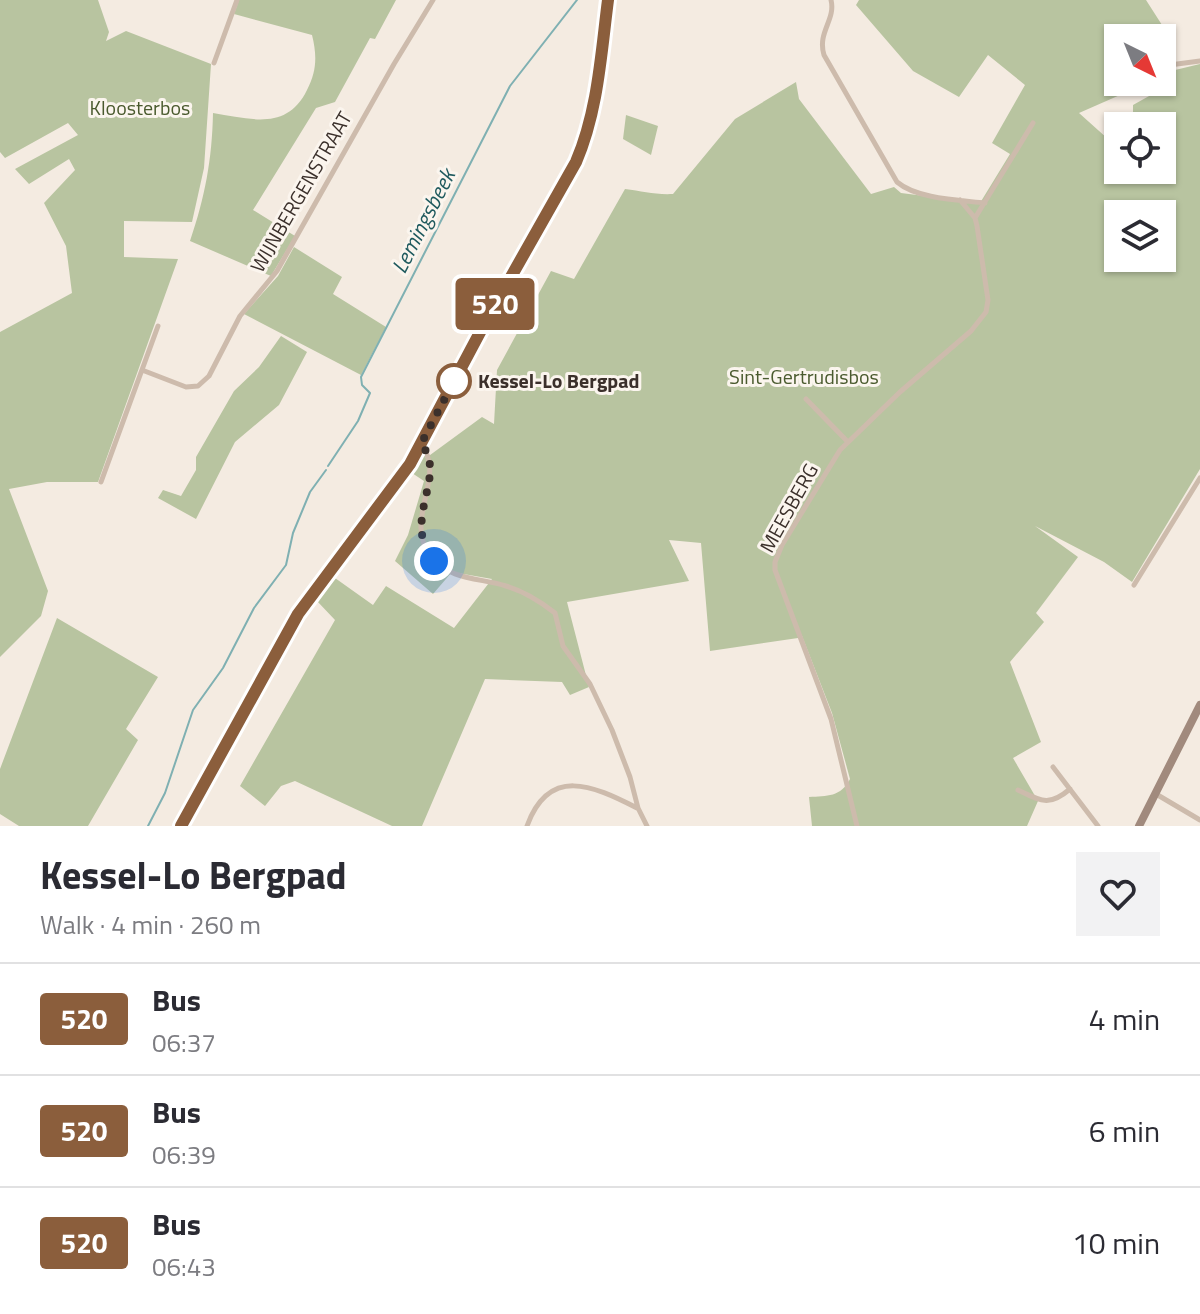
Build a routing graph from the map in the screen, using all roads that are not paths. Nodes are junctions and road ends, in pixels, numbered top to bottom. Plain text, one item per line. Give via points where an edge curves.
1 (237, 0) edge
2 (433, 0) edge
3 (607, 0) edge
4 (831, 0) edge
5 (1200, 61) edge
6 (214, 63) dead end
7 (1176, 65) edge
8 (1033, 123) dead end
9 (960, 200) junction
10 (985, 203) junction
11 (975, 218) junction
12 (158, 326) dead end
13 (142, 370) junction
14 (806, 399) dead end
15 (848, 442) junction
16 (421, 444) junction
17 (1200, 478) edge
18 (101, 482) dead end
19 (1134, 585) dead end
20 (1200, 705) edge
21 (1053, 767) dead end
22 (1070, 789) junction
23 (1018, 790) dead end
24 (1155, 793) junction
25 (638, 808) junction
26 (1200, 820) edge
27 (181, 826) edge
28 (527, 826) edge
29 (647, 826) edge
30 (857, 826) edge
31 (1098, 826) edge
32 (1139, 826) edge

1 - 6 street
2 - 13 street, WIJNBERGENSTRAAT via 277,271 240,316 209,376 198,386 186,387
3 - 16 street via 599,75 581,150
4 - 9 street via 821,39 824,55 897,182 906,189
5 - 7 street
8 - 10 street
9 - 10 street
9 - 11 street
10 - 11 street
11 - 15 street, MEESBERG via 988,306 981,320
12 - 13 street
13 - 18 street
14 - 15 street
15 - 30 street, MEESBERG via 782,545 775,570 831,719
16 - 25 street via 431,469 422,520 430,556 475,581 510,587 558,617 563,646 612,730
16 - 27 street via 298,614
17 - 19 street
20 - 24 street
21 - 22 street
22 - 23 street via 1046,801
22 - 31 street
24 - 26 street
24 - 32 street
25 - 28 street via 572,785 543,795
25 - 29 street

